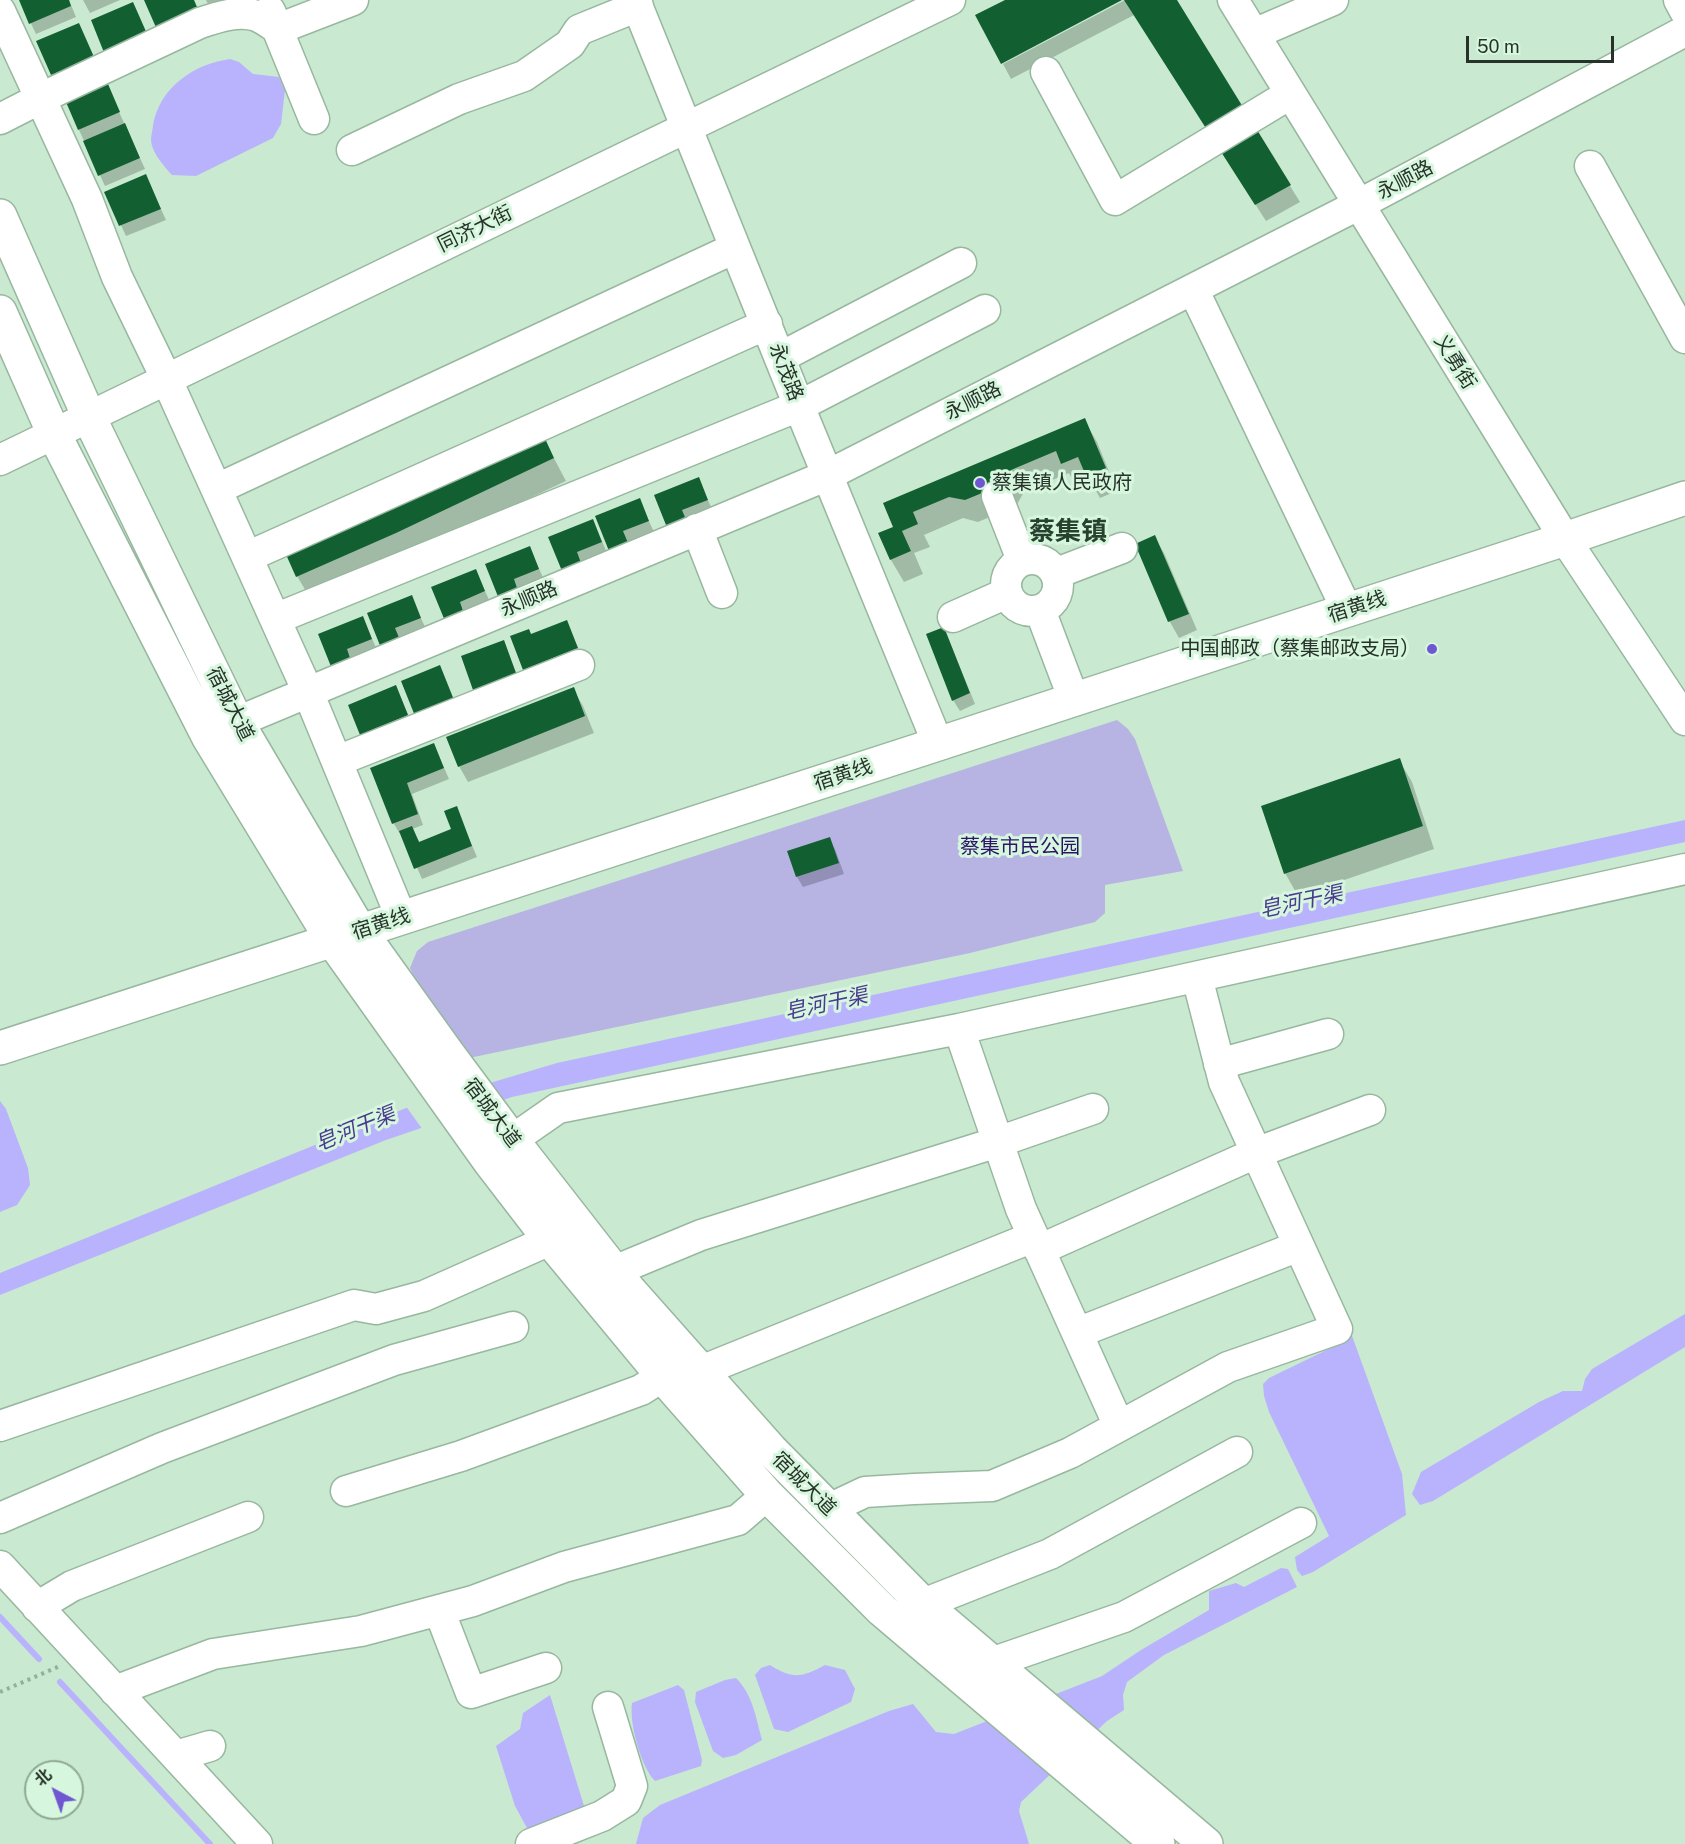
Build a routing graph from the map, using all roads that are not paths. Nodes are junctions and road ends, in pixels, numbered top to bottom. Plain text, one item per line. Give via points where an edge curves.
1 (266, 0) edge
2 (353, 0) edge
3 (950, 0) edge
4 (1233, 0) edge
5 (1333, 0) edge
6 (1679, 0) edge
7 (637, 3) edge
8 (1685, 10) edge
9 (4, 17) edge
10 (278, 29) junction
11 (1685, 31) edge
12 (1254, 34) junction
13 (1046, 72) dead end
14 (1290, 93) junction
15 (41, 98) junction
16 (0, 119) edge
17 (314, 119) dead end
18 (686, 128) junction
19 (352, 150) dead end
20 (1590, 166) dead end
21 (1358, 205) junction
22 (0, 216) edge
23 (735, 248) junction
24 (961, 263) dead end
25 (1193, 289) junction
26 (985, 310) dead end
27 (0, 312) edge
28 (767, 324) junction
29 (1685, 338) edge
30 (781, 357) junction
31 (166, 378) junction
32 (799, 406) junction
33 (89, 417) junction
34 (54, 434) junction
35 (0, 460) edge
36 (828, 475) junction
37 (216, 489) junction
38 (997, 496) dead end
39 (1685, 498) edge
40 (697, 529) junction
41 (1565, 539) junction
42 (1122, 548) dead end
43 (247, 557) junction
44 (1022, 561) junction
45 (1057, 573) junction
46 (722, 593) dead end
47 (1006, 593) junction
48 (1040, 610) junction
49 (1347, 610) junction
50 (953, 617) dead end
51 (275, 619) junction
52 (579, 664) dead end
53 (308, 692) junction
54 (1074, 700) junction
55 (1685, 720) edge
56 (237, 722) junction
57 (938, 744) junction
58 (337, 761) junction
59 (1685, 869) edge
60 (401, 917) junction
61 (346, 935) junction
62 (1197, 977) junction
63 (959, 1029) junction
64 (1328, 1034) dead end
65 (0, 1048) edge
66 (1219, 1064) junction
67 (1093, 1109) dead end
68 (1370, 1110) dead end
69 (998, 1142) junction
70 (501, 1151) junction
71 (1257, 1153) junction
72 (550, 1240) junction
73 (1036, 1244) junction
74 (1299, 1245) junction
75 (614, 1271) junction
76 (513, 1327) dead end
77 (1077, 1333) junction
78 (701, 1371) junction
79 (663, 1376) junction
80 (0, 1426) edge
81 (1119, 1426) junction
82 (1237, 1452) dead end
83 (346, 1491) dead end
84 (767, 1495) junction
85 (829, 1509) junction
86 (248, 1517) dead end
87 (0, 1518) edge
88 (1301, 1524) dead end
89 (0, 1566) edge
90 (923, 1604) junction
91 (37, 1607) junction
92 (440, 1610) junction
93 (992, 1663) junction
94 (546, 1668) dead end
95 (115, 1691) junction
96 (608, 1707) dead end
97 (210, 1746) dead end
98 (176, 1756) junction
99 (257, 1844) edge
100 (531, 1844) edge
101 (1158, 1844) edge
102 (1206, 1844) edge

1 - 10 street
2 - 10 street
3 - 18 street, 同济大街
4 - 12 street, 义勇街
5 - 12 street
6 - 8 street
7 - 18 street, 永茂路
7 - 19 street via 579,30 570,44 524,76 459,99
9 - 15 street
10 - 15 street via 258,16 221,16
10 - 17 street
11 - 21 street, 永顺路
12 - 14 street, 义勇街
13 - 14 street via 1115,200
14 - 21 street, 义勇街
15 - 16 street
15 - 31 street via 117,277
18 - 23 street, 永茂路
18 - 31 street, 同济大街
20 - 29 street
21 - 25 street, 永顺路
21 - 41 street, 义勇街
22 - 33 main road, 宿城大道
23 - 28 street, 永茂路
23 - 37 street
24 - 30 street
25 - 36 street, 永顺路
25 - 49 street
26 - 32 street
27 - 34 main road, 宿城大道
28 - 30 street, 永茂路
28 - 43 street
30 - 32 street, 永茂路
31 - 33 street, 同济大街
31 - 37 street
32 - 36 street, 永茂路
32 - 51 street
33 - 34 street, 同济大街
33 - 56 main road, 宿城大道
34 - 35 street, 同济大街
34 - 61 main road, 宿城大道 via 209,738
36 - 40 street, 永顺路
36 - 57 street, 永茂路
37 - 43 street
38 - 44 street
39 - 41 main road, 宿黄线
40 - 46 street
40 - 53 street, 永顺路
41 - 49 main road, 宿黄线
41 - 55 street, 义勇街
42 - 45 street
43 - 51 street
44 - 45 street via 1045,561
44 - 47 street via 1011,568
45 - 48 street via 1058,593
47 - 48 street via 1017,607
47 - 50 street
48 - 54 street
49 - 54 main road, 宿黄线
51 - 53 street
52 - 58 street
53 - 56 street, 永顺路
53 - 58 street
54 - 57 main road, 宿黄线
56 - 61 main road, 宿城大道
57 - 60 main road, 宿黄线
58 - 60 street
59 - 62 street
60 - 61 main road, 宿黄线
61 - 65 main road, 宿黄线
61 - 70 main road, 宿城大道
62 - 63 street
62 - 66 street
63 - 69 street
63 - 70 street via 558,1108
64 - 66 street
66 - 71 street
67 - 69 street
68 - 71 street
69 - 73 street
69 - 75 street via 701,1235
70 - 72 main road, 宿城大道
70 - 75 main road, 宿城大道
71 - 73 street
71 - 74 street
72 - 79 main road, 宿城大道
72 - 80 street via 424,1296 375,1309 354,1305
73 - 77 street
73 - 78 street
74 - 77 street
74 - 81 street via 1337,1329 1228,1367
75 - 78 main road, 宿城大道
76 - 87 street via 394,1360 162,1448
77 - 81 street
78 - 85 main road, 宿城大道
79 - 83 street via 641,1390 461,1456
79 - 84 main road, 宿城大道
81 - 85 street via 1070,1453 992,1486 865,1492
82 - 90 street via 1050,1554
84 - 92 street via 738,1520 564,1567
84 - 101 main road, 宿城大道 via 882,1610
85 - 90 main road, 宿城大道
86 - 91 street via 72,1586
88 - 93 street via 1124,1617
89 - 91 street
90 - 93 main road, 宿城大道
91 - 95 street
92 - 94 street via 471,1693
92 - 95 street via 361,1631 213,1654
93 - 102 main road, 宿城大道
95 - 98 street
96 - 100 street via 632,1786 626,1801 602,1816
97 - 98 street
98 - 99 street

